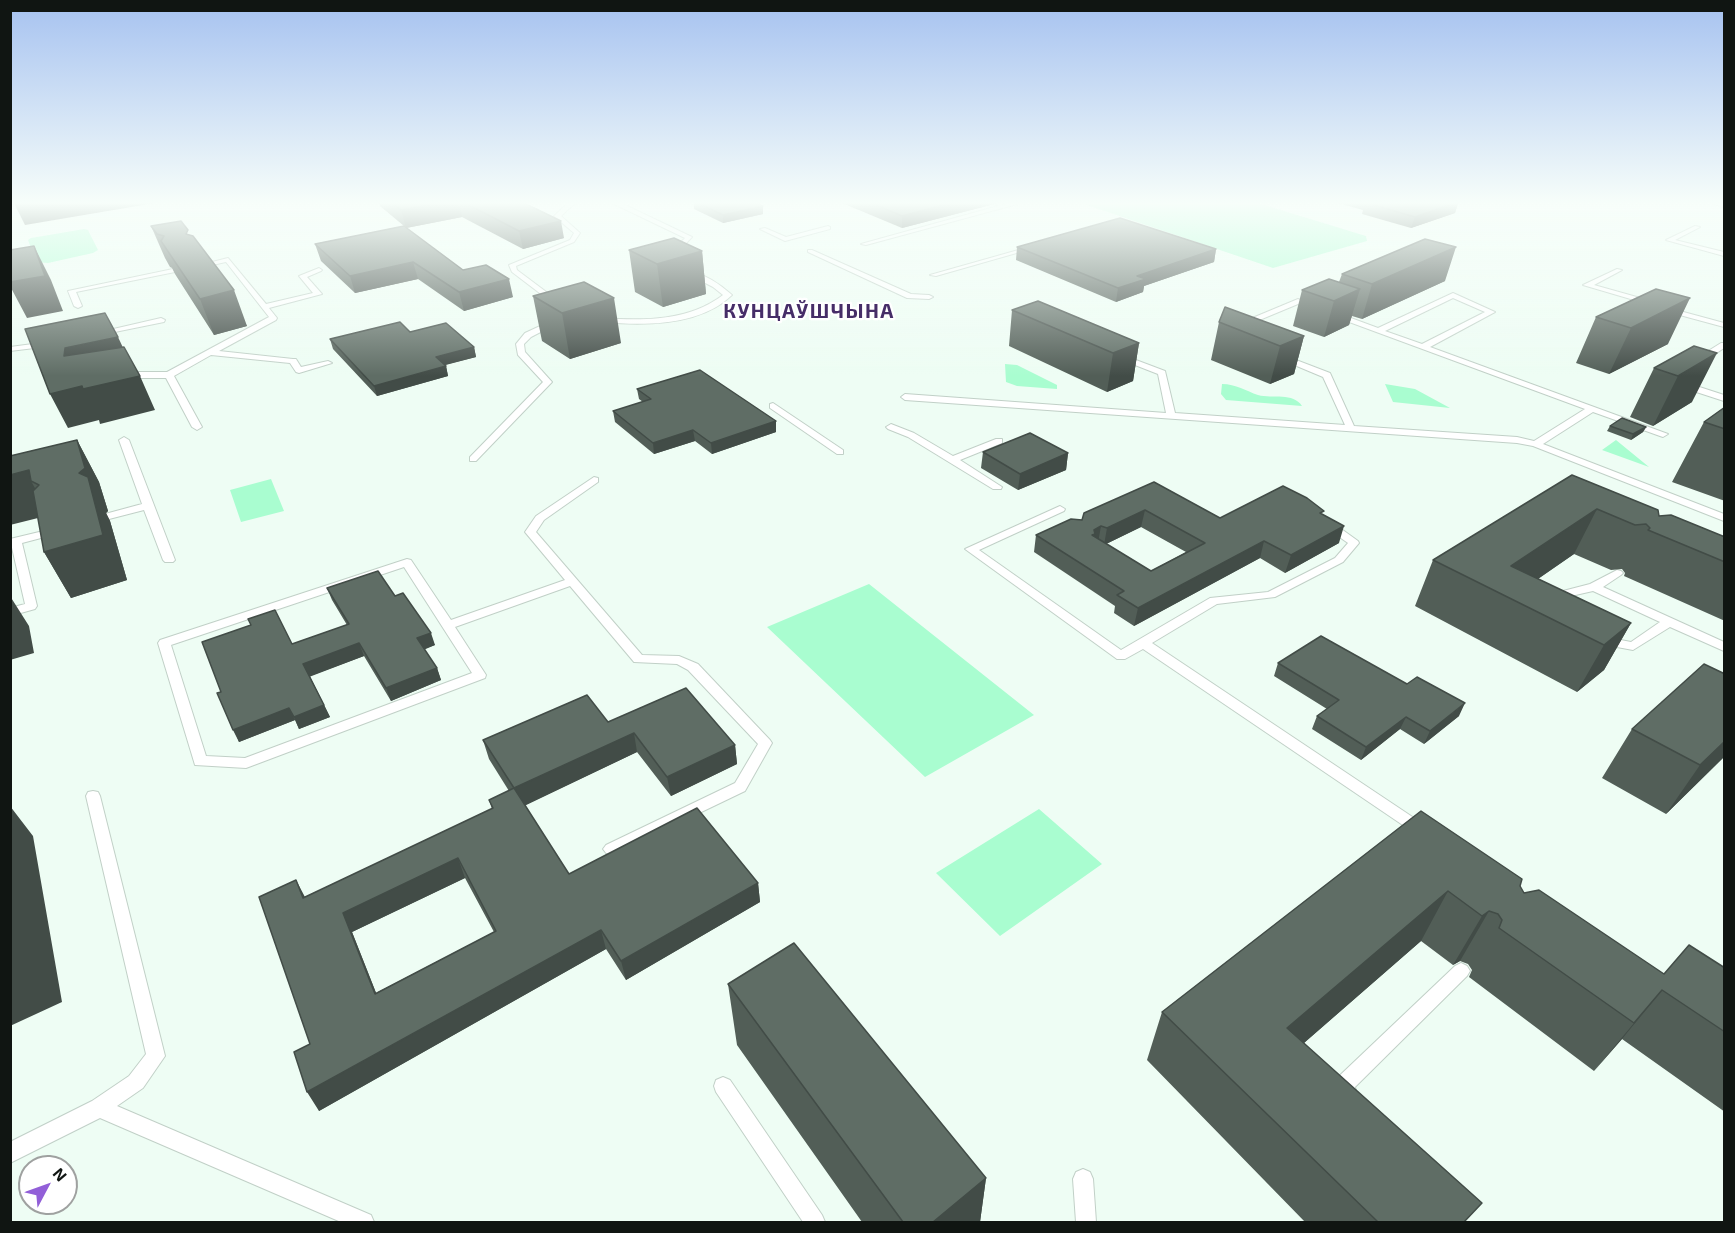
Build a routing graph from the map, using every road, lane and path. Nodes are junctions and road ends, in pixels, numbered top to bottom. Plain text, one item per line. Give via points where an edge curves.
1 (228, 260) edge
2 (225, 261) edge
3 (523, 261) edge
4 (833, 261) edge
5 (986, 261) edge
6 (203, 265) edge
7 (676, 266) edge
8 (319, 270) edge
9 (1619, 270) dead end
10 (173, 271) edge
11 (934, 275) dead end
12 (929, 297) dead end
13 (558, 304) edge
14 (78, 306) dead end
15 (264, 307) junction
16 (161, 320) dead end
17 (564, 320) edge
18 (597, 320) edge
19 (1725, 325) edge
20 (1232, 328) edge
21 (1379, 331) junction
22 (91, 335) edge
23 (55, 342) edge
24 (1423, 347) junction
25 (1723, 347) edge
26 (10, 349) edge
27 (1107, 350) edge
28 (1271, 352) edge
29 (212, 353) junction
30 (328, 363) dead end
31 (1694, 363) edge
32 (169, 375) junction
33 (107, 379) edge
34 (1677, 382) edge
35 (905, 397) dead end
36 (1725, 398) edge
37 (773, 406) dead end
38 (1592, 408) junction
39 (1171, 416) junction
40 (197, 427) dead end
41 (891, 428) dead end
42 (1351, 429) junction
43 (1663, 434) dead end
44 (124, 440) dead end
45 (999, 441) dead end
46 (1536, 444) junction
47 (840, 452) dead end
48 (472, 459) dead end
49 (952, 460) junction
50 (594, 480) dead end
51 (997, 487) dead end
52 (148, 506) junction
53 (1060, 509) dead end
54 (109, 516) dead end
55 (1725, 518) edge
56 (1318, 520) edge
57 (57, 530) edge
58 (14, 542) edge
59 (169, 560) dead end
60 (1617, 573) dead end
61 (571, 582) junction
62 (1594, 587) junction
63 (10, 612) edge
64 (1561, 614) edge
65 (1669, 622) junction
66 (448, 625) junction
67 (1590, 636) edge
68 (1143, 644) junction
69 (1725, 647) edge
70 (93, 796) dead end
71 (1432, 837) edge
72 (611, 849) edge
73 (1461, 972) dead end
74 (723, 1086) dead end
75 (1358, 1101) edge
76 (99, 1108) junction
77 (10, 1153) edge
78 (1083, 1179) dead end
79 (364, 1222) edge
80 (815, 1222) edge
81 (1086, 1222) edge

1 - 15 lane
2 - 6 lane
3 - 13 lane via 512,265 514,272
4 - 12 lane via 910,296
5 - 11 lane
7 - 18 lane via 728,295 707,308 669,319 630,324
8 - 15 lane via 303,276 318,294
9 - 19 lane via 1587,285
10 - 14 lane via 72,291
15 - 29 lane via 273,318
16 - 22 lane
17 - 48 lane via 528,334 520,344 521,353 548,382
20 - 21 lane via 1298,302
21 - 24 lane
21 - 24 lane via 1453,295 1491,312
23 - 26 lane
24 - 38 lane
25 - 31 lane
27 - 39 lane via 1162,374
28 - 42 lane via 1327,375
29 - 30 lane via 293,361 299,370
29 - 32 lane
32 - 33 lane via 130,374
32 - 40 lane
34 - 36 lane
35 - 39 lane
37 - 47 lane
38 - 43 lane
38 - 46 lane
39 - 42 lane
41 - 49 lane
42 - 46 lane
44 - 52 lane
45 - 49 lane
46 - 55 lane
49 - 51 lane
50 - 61 lane via 540,518 530,532
52 - 54 lane
52 - 59 lane
53 - 68 lane via 1052,518 971,549 1121,657
56 - 68 lane via 1354,543 1339,560 1271,595 1214,601
57 - 58 lane
58 - 63 lane via 30,606
60 - 62 lane
61 - 66 lane
61 - 72 lane via 638,659 679,660 693,667 765,742 740,787
62 - 64 lane via 1560,598
62 - 65 lane
65 - 67 lane via 1633,646
65 - 69 lane
66 - 66 lane via 407,562 164,643 200,760 246,763 480,675
68 - 71 lane
70 - 76 lane via 156,1056 136,1082
73 - 75 lane via 1342,1086
74 - 80 lane
76 - 77 lane
76 - 79 lane
78 - 81 lane

